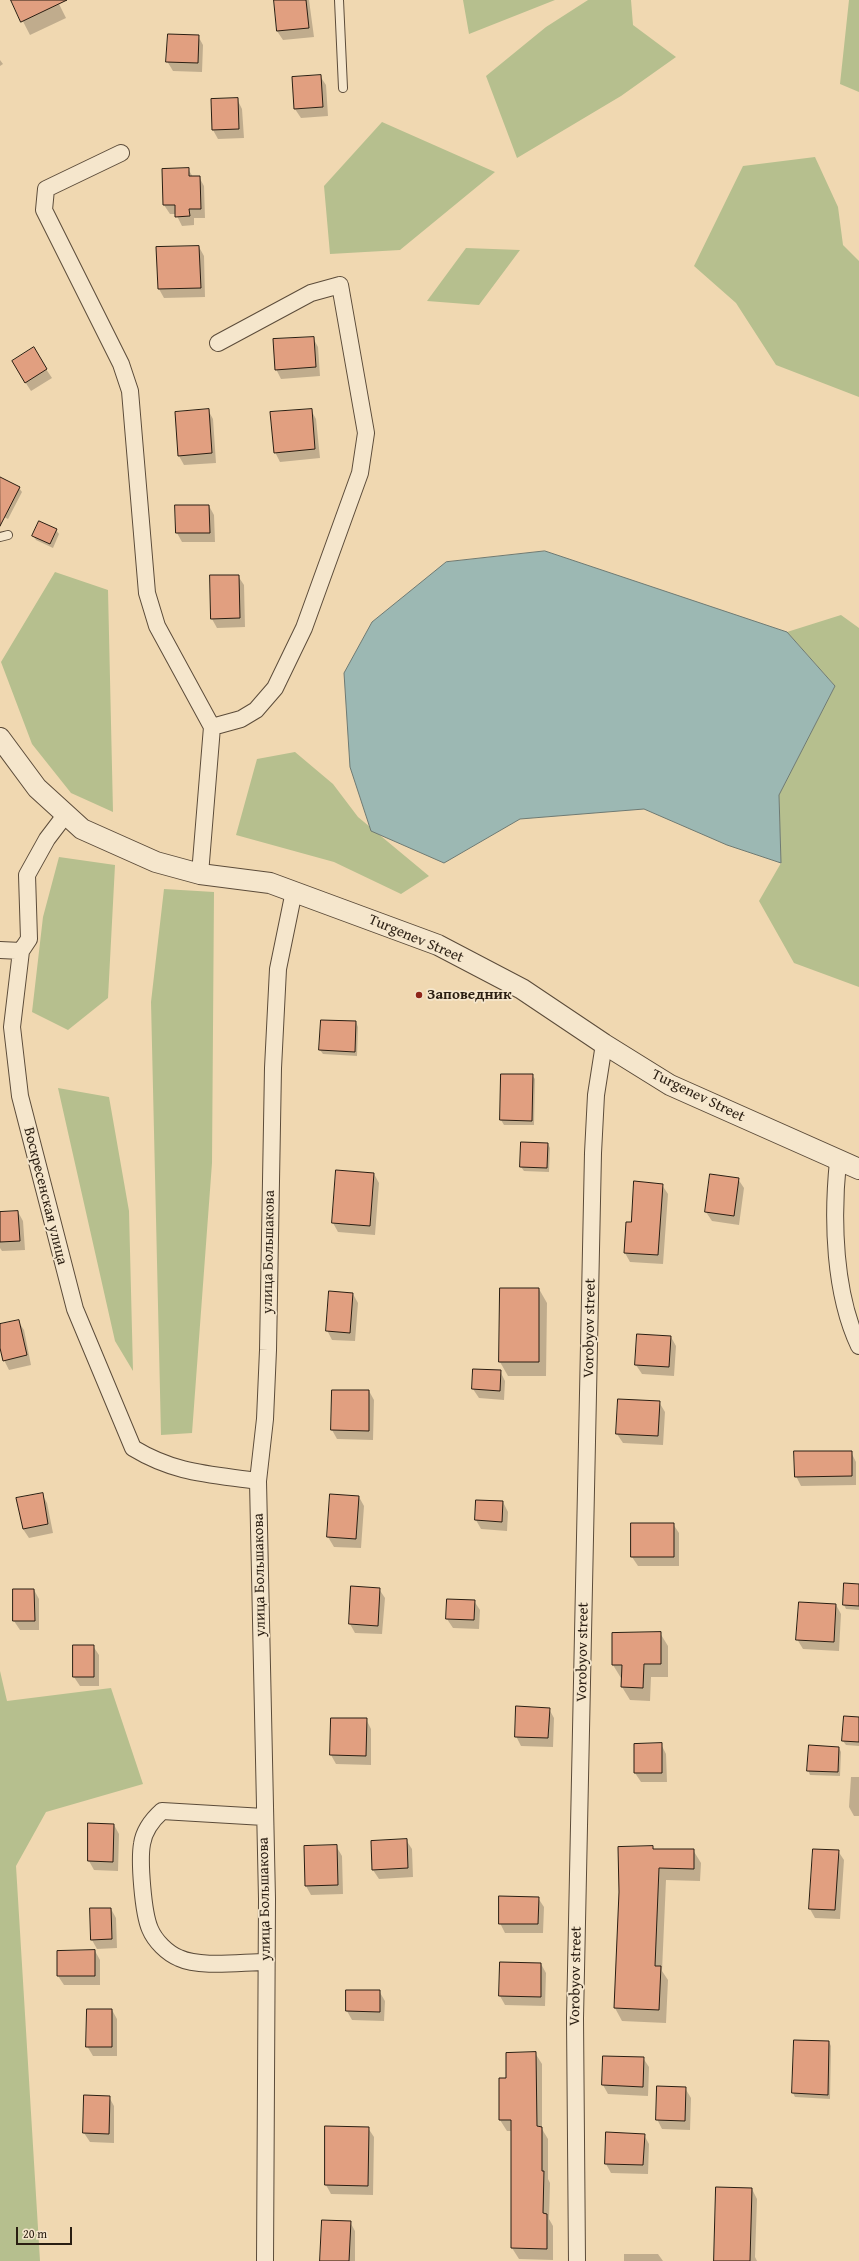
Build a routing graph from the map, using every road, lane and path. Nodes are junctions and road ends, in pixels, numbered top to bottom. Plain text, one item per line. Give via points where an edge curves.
1 (339, 0) edge
2 (343, 88) dead end
3 (121, 153) dead end
4 (218, 343) dead end
5 (8, 535) dead end
6 (0, 537) edge
7 (212, 727) junction
8 (0, 738) edge
9 (66, 814) junction
10 (200, 874) junction
11 (294, 891) junction
12 (0, 950) edge
13 (21, 951) junction
14 (604, 1044) junction
15 (838, 1161) junction
16 (859, 1169) edge
17 (859, 1346) edge
18 (258, 1481) junction
19 (264, 1817) junction
20 (266, 1962) junction
21 (265, 2261) edge
22 (577, 2261) edge

1 - 2 lane
3 - 7 street via 46,189 44,210 121,364 130,391 147,593 157,626
4 - 7 street via 311,293 340,285 366,433 360,473 337,540 304,628 275,688 256,710 241,719
5 - 6 lane
7 - 10 street
8 - 9 street, Turgenev Street via 38,788
9 - 10 street, Turgenev Street via 82,829 156,862
9 - 13 street, Воскресенская улица via 47,839 27,875 28,939
10 - 11 street, Turgenev Street via 270,883
11 - 14 street, Turgenev Street via 438,945 522,989
11 - 18 street, улица Большакова via 278,969 273,1068 268,1350 265,1419
12 - 13 street
13 - 18 street, Воскресенская улица via 12,1027 20,1096 75,1310 133,1448 154,1461 181,1470
14 - 15 street, Turgenev Street via 670,1085
14 - 22 street, Vorobyov street via 596,1095 593,1161 575,2018
15 - 16 street, Turgenev Street
15 - 17 street via 834,1200 840,1276 849,1324
18 - 19 street, улица Большакова
19 - 20 street, улица Большакова
19 - 20 street via 162,1811 151,1821 142,1844 143,1891 150,1929 166,1952 195,1963
20 - 21 street, улица Большакова

